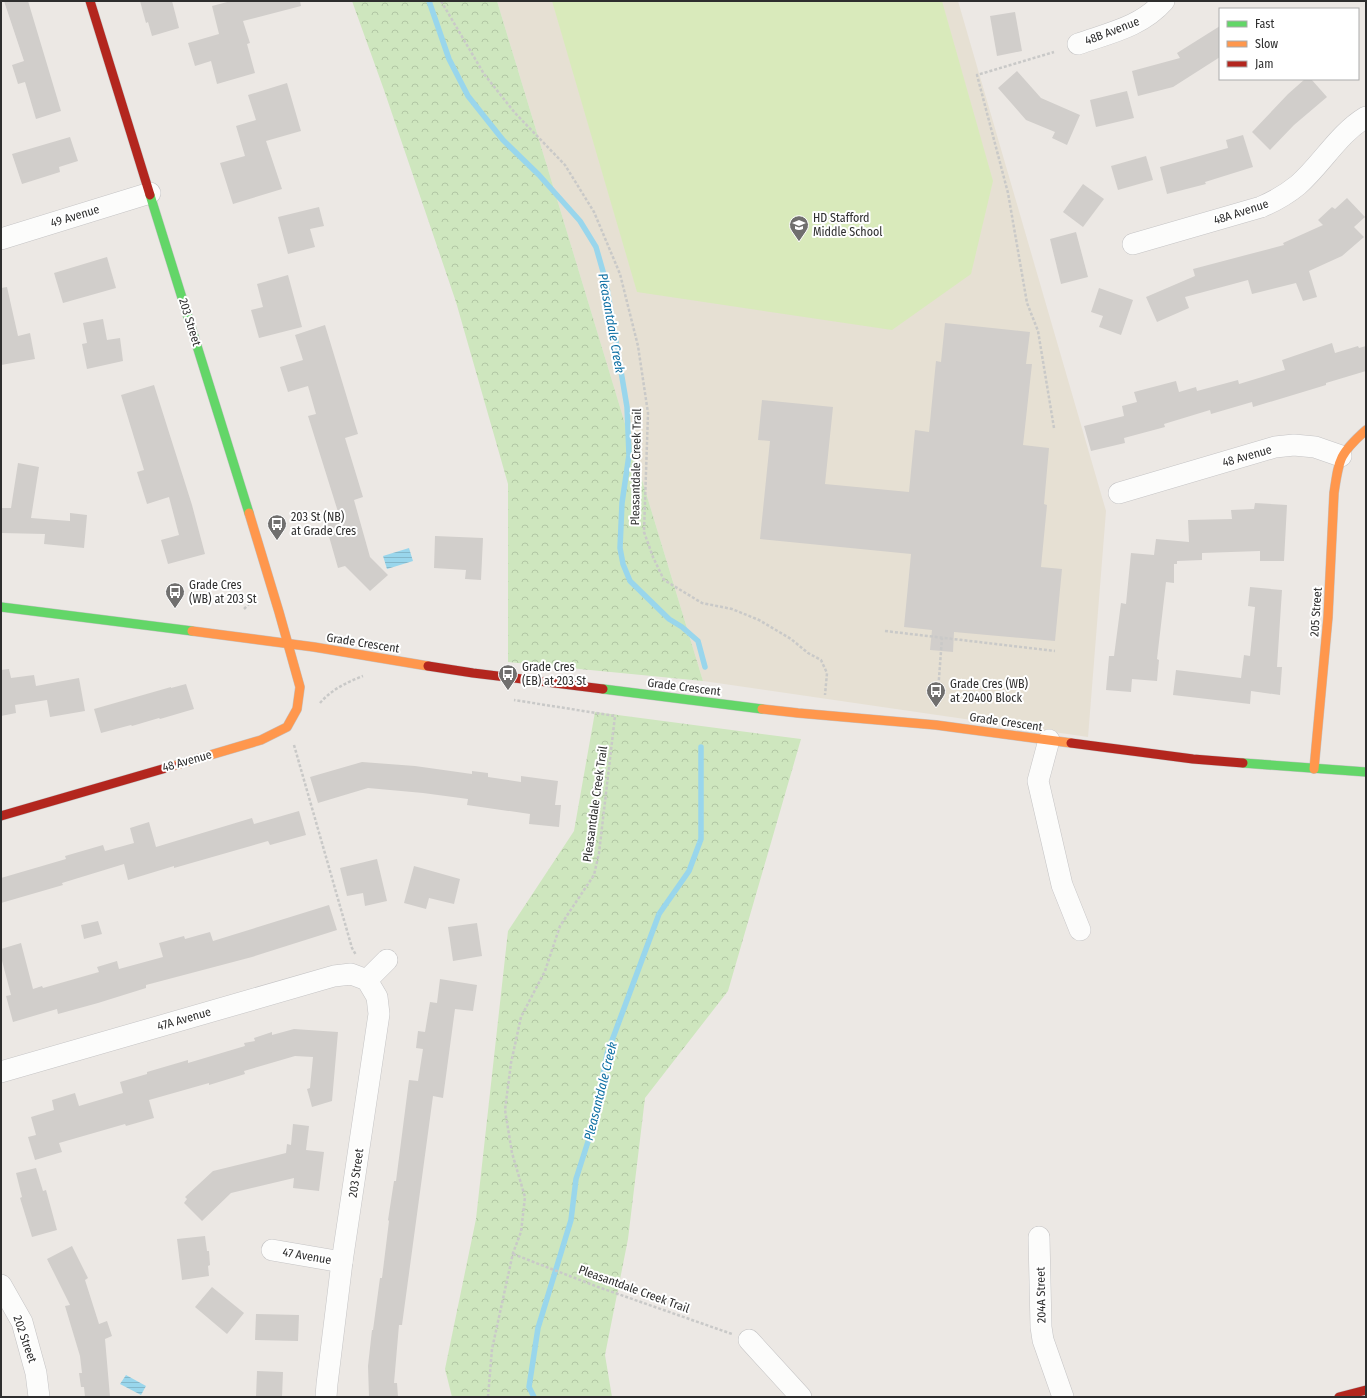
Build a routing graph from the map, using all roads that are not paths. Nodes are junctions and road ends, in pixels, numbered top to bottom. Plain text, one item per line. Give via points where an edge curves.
1 (90, 1) edge
2 (1164, 1) edge
3 (1078, 44) dead end
4 (1366, 117) edge
5 (150, 192) junction
6 (1, 239) edge
7 (1133, 244) dead end
8 (1366, 430) edge
9 (1342, 456) junction
10 (1119, 493) dead end
11 (1, 607) edge
12 (288, 644) junction
13 (1049, 740) junction
14 (1314, 770) junction
15 (1366, 772) edge
16 (1, 816) edge
17 (1080, 930) dead end
18 (387, 960) dead end
19 (367, 980) junction
20 (1, 1072) edge
21 (1039, 1237) dead end
22 (272, 1250) dead end
23 (342, 1262) junction
24 (1, 1285) edge
25 (749, 1340) road end
26 (1366, 1390) edge
27 (39, 1397) edge
28 (326, 1397) edge
29 (801, 1397) edge
30 (1063, 1397) edge
31 (1339, 1397) edge

1 - 5 street, 203 Street
2 - 3 street, 48B Avenue via 1145,18 1128,27
4 - 7 street, 48A Avenue via 1351,127 1298,184 1276,201
5 - 6 street, 49 Avenue
5 - 12 street, 203 Street
8 - 9 street
9 - 10 street, 48 Avenue via 1315,447 1275,447
9 - 14 street, 205 Street via 1334,492 1327,625
11 - 12 street, Grade Crescent
12 - 13 street, Grade Crescent via 473,673 798,713 936,725
12 - 16 street, 48 Avenue via 300,687 297,708 287,727 261,740
13 - 14 street, Grade Crescent via 1193,759
13 - 17 street via 1038,782 1062,884
14 - 15 street, Grade Crescent
18 - 19 street
19 - 20 street, 47A Avenue via 351,974 334,976
19 - 23 street, 203 Street via 377,997 379,1014
21 - 30 street, 204A Street via 1041,1327
22 - 23 street, 47 Avenue
23 - 28 street, 203 Street
24 - 27 street, 202 Street via 22,1322 36,1373
25 - 29 street
26 - 31 street

